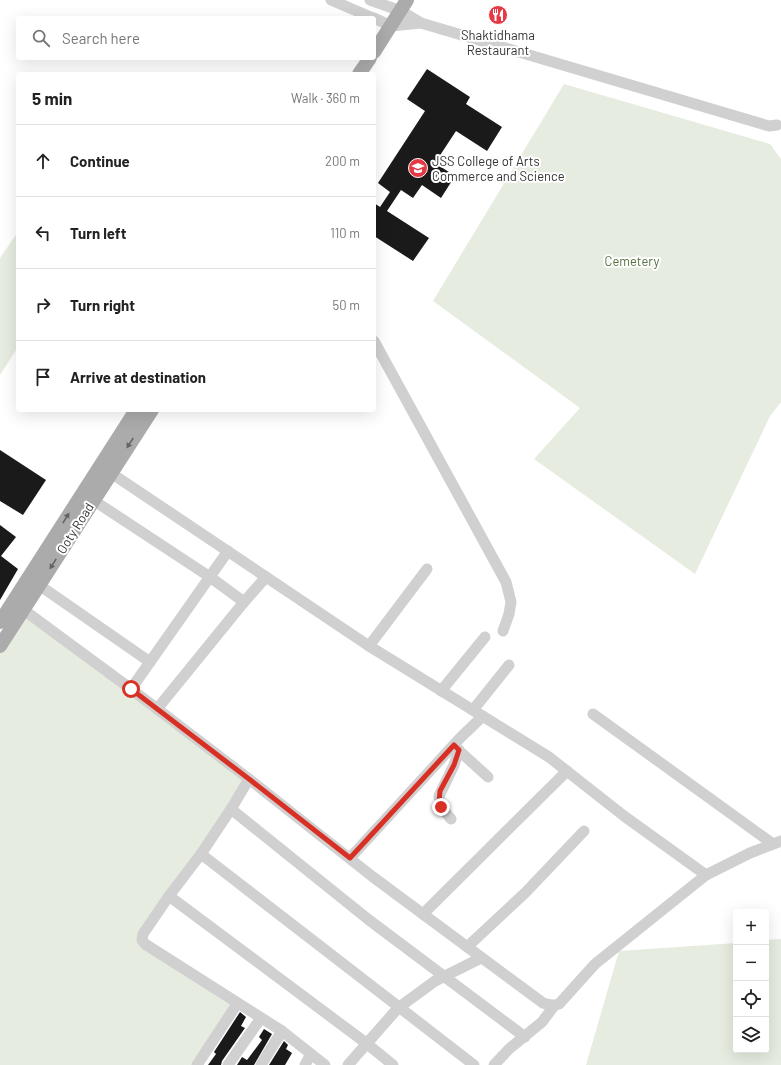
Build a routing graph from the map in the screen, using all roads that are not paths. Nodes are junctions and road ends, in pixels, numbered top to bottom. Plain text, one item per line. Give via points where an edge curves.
1 (331, 0) edge
2 (370, 0) edge
3 (404, 5) edge
4 (369, 16) edge
5 (376, 19) edge
6 (421, 23) junction
7 (392, 26) junction
8 (376, 49) edge
9 (369, 60) edge
10 (360, 72) edge
11 (780, 126) edge
12 (376, 345) edge
13 (135, 412) edge
14 (151, 412) edge
15 (111, 473) junction
16 (93, 500) junction
17 (228, 551) junction
18 (427, 569) dead end
19 (210, 577) junction
20 (266, 577) junction
21 (39, 585) junction
22 (244, 602) junction
23 (18, 606) junction
24 (0, 622) edge
25 (503, 631) dead end
26 (485, 637) dead end
27 (0, 646) edge
28 (369, 646) junction
29 (150, 662) junction
30 (509, 665) dead end
31 (131, 689) junction
32 (441, 691) junction
33 (157, 709) junction
34 (473, 710) junction
35 (593, 714) dead end
36 (483, 716) junction
37 (456, 748) junction
38 (567, 771) junction
39 (488, 777) dead end
40 (249, 779) junction
41 (231, 809) junction
42 (452, 819) dead end
43 (584, 831) dead end
44 (777, 843) edge
45 (201, 854) junction
46 (350, 858) junction
47 (706, 875) junction
48 (169, 896) junction
49 (423, 914) junction
50 (467, 947) junction
51 (481, 958) junction
52 (445, 976) junction
53 (237, 1004) junction
54 (554, 1006) junction
55 (398, 1008) junction
56 (261, 1018) junction
57 (282, 1031) junction
58 (525, 1037) junction
59 (366, 1043) junction
60 (311, 1054) junction
61 (197, 1065) edge
62 (228, 1065) edge
63 (261, 1065) edge
64 (305, 1065) edge
65 (325, 1065) edge
66 (348, 1065) edge
67 (393, 1065) edge
68 (474, 1065) edge
69 (494, 1065) edge

1 - 4 street
2 - 3 street
3 - 6 street
3 - 7 main road
5 - 7 street
6 - 7 street
6 - 11 street via 769,126
7 - 8 main road
9 - 10 main road
12 - 25 street via 506,582 511,602
23 -> 13 main road, Ooty Road
14 -> 15 main road, Ooty Road
15 - 16 main road, Ooty Road
15 - 17 street
16 - 19 street
16 -> 21 main road, Ooty Road
17 - 19 street
17 - 20 street
18 - 28 street
19 - 22 street
19 - 29 street
20 - 22 street
20 - 28 street
21 - 23 main road, Ooty Road
21 - 29 street
22 - 33 street
23 - 24 main road, Ooty Road
23 - 27 main road, Ooty Road
23 - 31 street
26 - 32 street
28 - 32 street
29 - 31 street
30 - 34 street
31 - 33 street
32 - 34 street
33 - 40 street
34 - 36 street
35 - 44 street
36 - 37 street
36 - 38 street
37 - 39 street
37 - 42 street via 454,765 439,796 441,807
37 - 46 street
38 - 47 street
38 - 49 street
40 - 41 street
40 - 46 street
41 - 45 street
41 - 52 street
43 - 50 street via 525,893
44 - 47 street
45 - 48 street
45 - 55 street
46 - 49 street
47 - 54 street via 595,964 559,1004
48 - 53 street via 143,934 142,940
48 - 59 street
49 - 50 street
50 - 51 street
51 - 52 street
51 - 54 street via 543,1003
52 - 55 street
52 - 58 street
53 - 56 street
53 - 61 street
54 - 58 street via 542,1022
55 - 59 street
55 - 68 street
56 - 57 street
56 - 62 street
57 - 60 street
57 - 63 street
58 - 69 street
59 - 66 street
59 - 67 street
60 - 64 street
60 - 65 street

